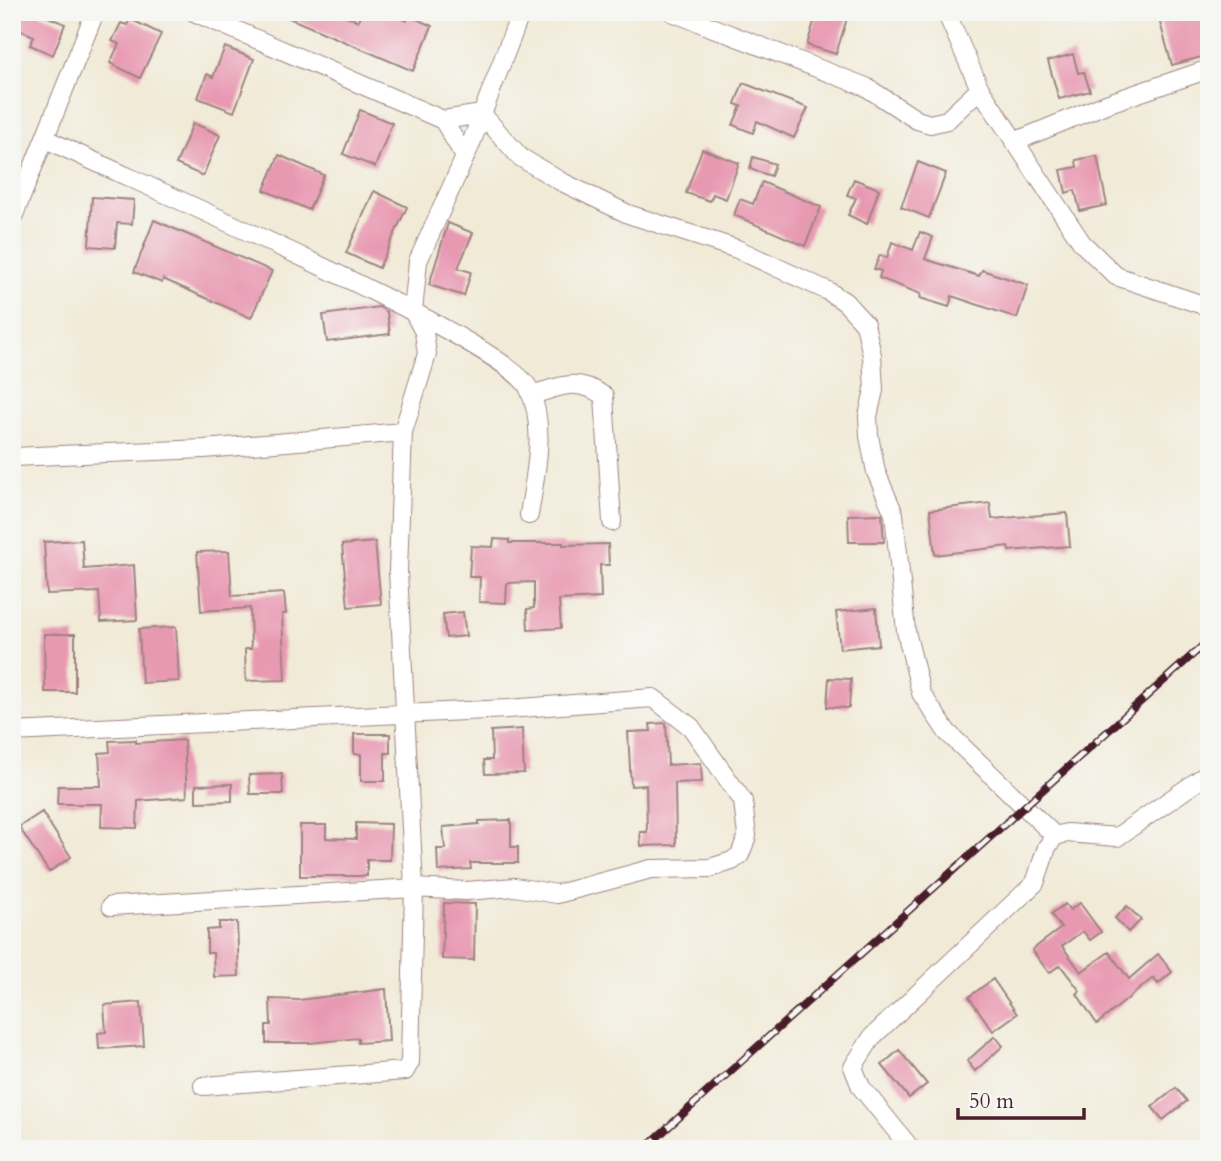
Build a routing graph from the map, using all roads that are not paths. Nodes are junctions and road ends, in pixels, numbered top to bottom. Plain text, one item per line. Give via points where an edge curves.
1 (95, 12) edge
2 (194, 12) edge
3 (521, 12) edge
4 (671, 12) edge
5 (946, 12) edge
6 (1209, 69) edge
7 (981, 89) junction
8 (482, 114) junction
9 (443, 120) junction
10 (46, 139) junction
11 (1014, 142) junction
12 (465, 157) junction
13 (12, 220) edge
14 (1209, 307) edge
15 (413, 311) junction
16 (531, 395) junction
17 (404, 432) junction
18 (12, 457) edge
19 (529, 515) dead end
20 (612, 522) dead end
21 (404, 713) junction
22 (12, 732) edge
23 (1209, 773) edge
24 (1055, 836) junction
25 (414, 888) junction
26 (111, 906) dead end
27 (203, 1086) dead end
28 (911, 1149) edge

1 - 10 street
2 - 9 street
3 - 8 street
4 - 7 street via 866,87 909,116 930,124 947,120
5 - 7 street
6 - 11 street
7 - 11 street
8 - 9 street
8 - 12 street
8 - 24 street via 520,157 560,181 628,214 737,249 828,290 864,324 874,390 868,427 876,472 894,514 906,631 920,693 947,732
9 - 12 street
10 - 13 street
10 - 15 street
11 - 14 street via 1082,243 1116,276
12 - 15 street via 418,261
15 - 16 street via 510,367
15 - 17 street via 424,332 426,354
16 - 19 street via 538,448
16 - 20 street via 578,383 604,396
17 - 18 street via 204,449
17 - 21 street via 398,571
21 - 22 street
21 - 25 street
21 - 25 street via 653,698 691,727 743,801 747,822 740,855 710,868 651,869 556,894 515,887 466,891
23 - 24 street via 1117,837
24 - 28 street via 1035,883 873,1037 853,1067 862,1087
25 - 26 street
25 - 27 street via 410,1062 405,1071

